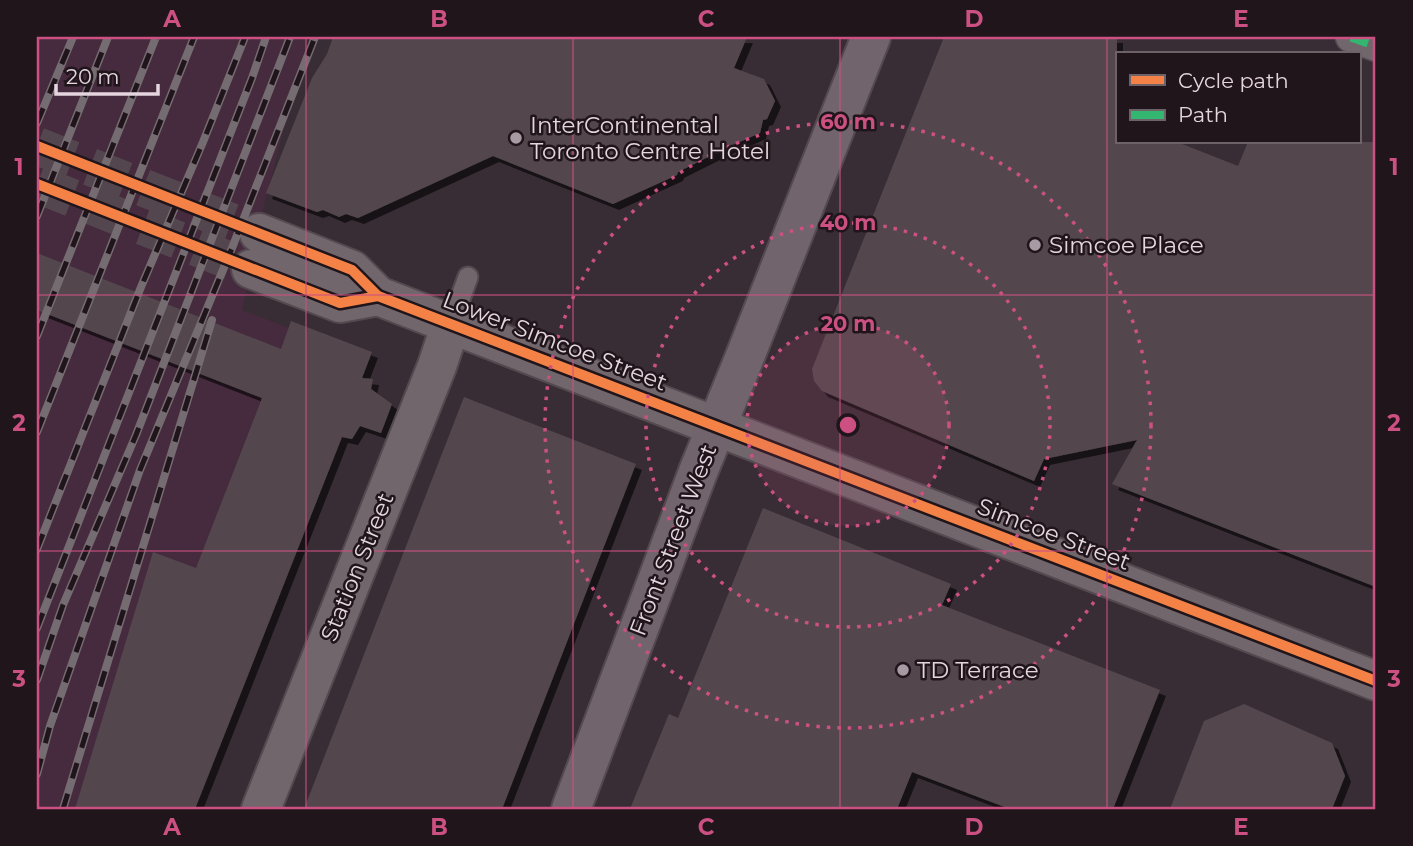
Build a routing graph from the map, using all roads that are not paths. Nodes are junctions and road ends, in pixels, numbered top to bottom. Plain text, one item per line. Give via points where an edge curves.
1 (871, 37) edge
2 (1351, 37) edge
3 (1376, 47) edge
4 (255, 251) tunnel mouth
5 (468, 277) dead end
6 (451, 324) junction
7 (716, 426) junction
8 (1376, 681) edge
9 (261, 809) edge
10 (570, 809) edge

1 - 7 main road, Front Street West
2 - 3 street
4 - 6 street, Lower Simcoe Street via 340,303 379,296
5 - 6 lane
6 - 7 street, Lower Simcoe Street
6 - 9 street, Station Street
7 - 8 street, Simcoe Street
7 - 10 main road, Front Street West

